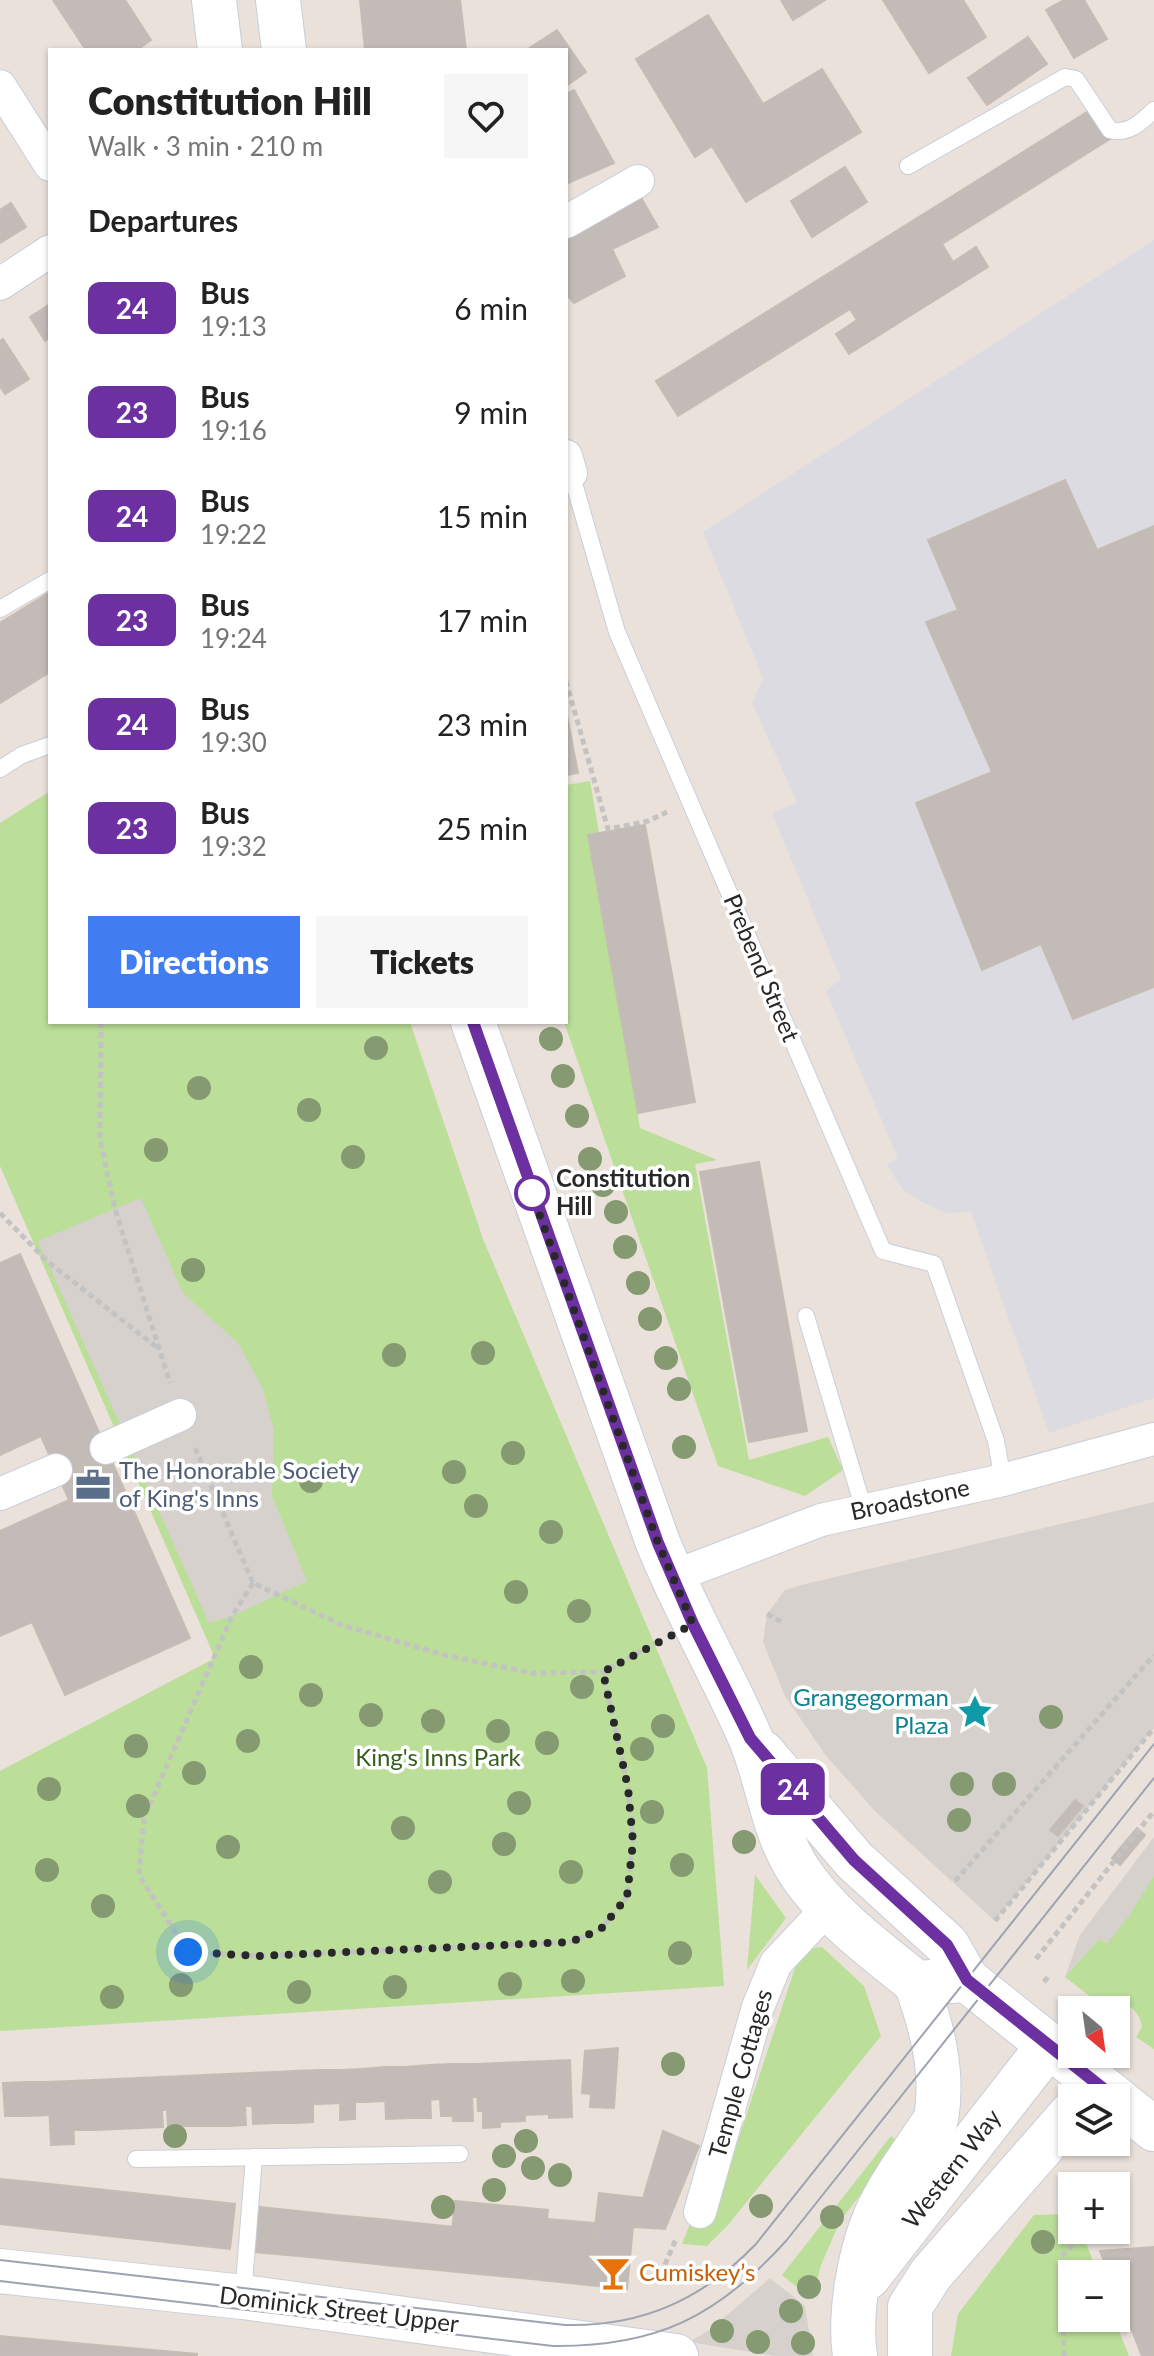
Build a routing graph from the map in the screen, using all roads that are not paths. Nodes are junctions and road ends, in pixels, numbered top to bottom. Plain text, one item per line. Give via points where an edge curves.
1 (214, 0) edge
2 (278, 0) edge
3 (220, 48) edge
4 (284, 48) edge
5 (0, 86) edge
6 (1154, 110) edge
7 (48, 162) edge
8 (908, 166) dead end
9 (638, 181) dead end
10 (568, 221) edge
11 (48, 252) edge
12 (0, 284) edge
13 (568, 465) edge
14 (48, 581) edge
15 (0, 609) edge
16 (48, 746) edge
17 (0, 769) edge
18 (474, 1024) edge
19 (806, 1316) dead end
20 (180, 1415) road end
21 (1154, 1439) edge
22 (106, 1448) tunnel mouth
23 (56, 1470) tunnel mouth
24 (1003, 1480) junction
25 (0, 1494) edge
26 (864, 1510) junction
27 (672, 1577) junction
28 (750, 1738) junction
29 (828, 1908) junction
30 (967, 1980) junction
31 (916, 1983) junction
32 (1049, 2045) junction
33 (1084, 2084) edge
34 (1130, 2116) edge
35 (1154, 2129) edge
36 (1058, 2141) edge
37 (460, 2154) dead end
38 (254, 2157) junction
39 (136, 2159) dead end
40 (700, 2212) dead end
41 (0, 2271) edge
42 (856, 2292) junction
43 (243, 2297) junction
44 (484, 2342) edge
45 (676, 2356) edge
46 (855, 2356) edge
47 (910, 2356) edge

1 - 3 main road
2 - 4 main road
5 - 7 street
6 - 8 lane via 1137,126 1121,133 1110,130 1076,79 1065,77
9 - 10 street
11 - 12 street
13 - 24 lane, Prebend Street via 617,632 883,1251 934,1264 996,1441
14 - 15 lane
16 - 17 lane
18 - 27 main road
19 - 26 lane
20 - 22 street
21 - 24 street, Broadstone
23 - 25 street
24 - 26 street, Broadstone
26 - 27 street, Broadstone via 821,1520
27 - 28 main road
28 - 29 main road via 777,1828 798,1870
28 - 30 main road via 854,1860 947,1945
29 - 31 main road
29 - 40 street, Temple Cottages via 776,1963 758,2007
30 - 31 main road
30 - 32 main road
31 - 42 main road, Western Way via 936,2052 936,2119 876,2215
32 - 33 main road
32 - 42 main road, Western Way
34 - 35 main road
36 - 47 main road, Western Way via 931,2274 910,2307
37 - 38 lane
38 - 39 lane
38 - 43 lane
41 - 43 main road, Dominick Street Upper
42 - 46 main road, Western Way via 851,2328
43 - 44 main road, Dominick Street Upper
44 - 45 main road, Dominick Street Upper

